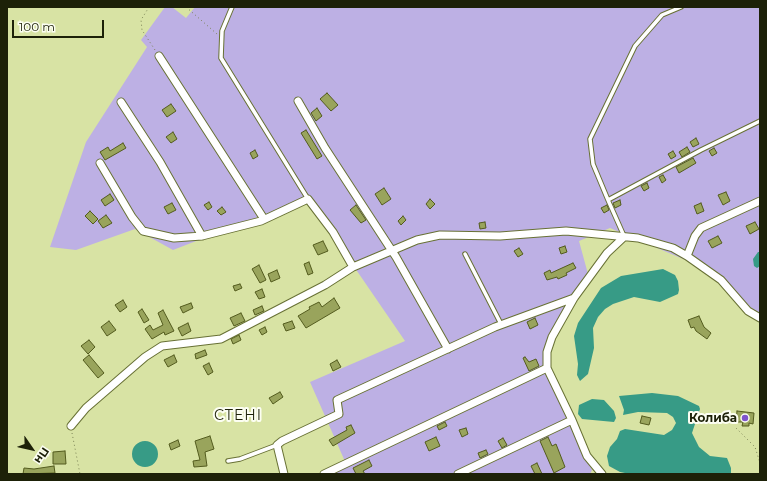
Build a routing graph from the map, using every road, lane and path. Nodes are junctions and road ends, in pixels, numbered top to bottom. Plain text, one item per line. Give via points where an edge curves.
1 (149, 7) edge
2 (186, 7) edge
3 (232, 7) edge
4 (681, 7) edge
5 (221, 38) junction
6 (159, 56) joint
7 (298, 101) dead end
8 (122, 102) dead end
9 (760, 121) edge
10 (100, 163) dead end
11 (308, 199) junction
12 (608, 200) junction
13 (760, 201) edge
14 (264, 219) junction
15 (202, 236) junction
16 (624, 237) junction
17 (391, 251) junction
18 (465, 254) dead end
19 (687, 256) junction
20 (353, 267) junction
21 (574, 298) junction
22 (760, 318) edge
23 (502, 325) junction
24 (448, 349) junction
25 (547, 368) junction
26 (572, 420) junction
27 (71, 426) joint
28 (736, 428) dead end
29 (277, 445) junction
30 (228, 461) dead end
31 (760, 463) edge
32 (80, 474) edge
33 (284, 474) edge
34 (324, 474) edge
35 (458, 474) edge
36 (602, 474) edge

1 - 6 path via 141,20 142,30
2 - 5 path
3 - 5 lane
4 - 12 lane via 662,15 635,46 590,139 593,164
5 - 11 lane via 221,58
6 - 14 street
7 - 17 street
8 - 15 street
9 - 12 lane
10 - 15 street via 143,231 174,238
11 - 14 street
11 - 20 street via 333,232
12 - 16 lane
13 - 19 street via 701,228
14 - 15 street
16 - 17 street via 566,231 507,236 440,235 417,240
16 - 19 street via 638,238 673,248
16 - 21 street via 607,253
17 - 20 street
17 - 24 street
18 - 23 lane
19 - 22 street via 721,280 748,311
20 - 27 street via 325,285 221,339 162,346 144,357 86,408
21 - 23 street
21 - 25 street via 552,337 547,352
23 - 24 street
24 - 29 street via 336,400 339,414
25 - 26 street
25 - 34 street
26 - 35 street
26 - 36 street via 587,456
27 - 32 path
28 - 31 path via 755,447
29 - 30 lane
29 - 33 street

